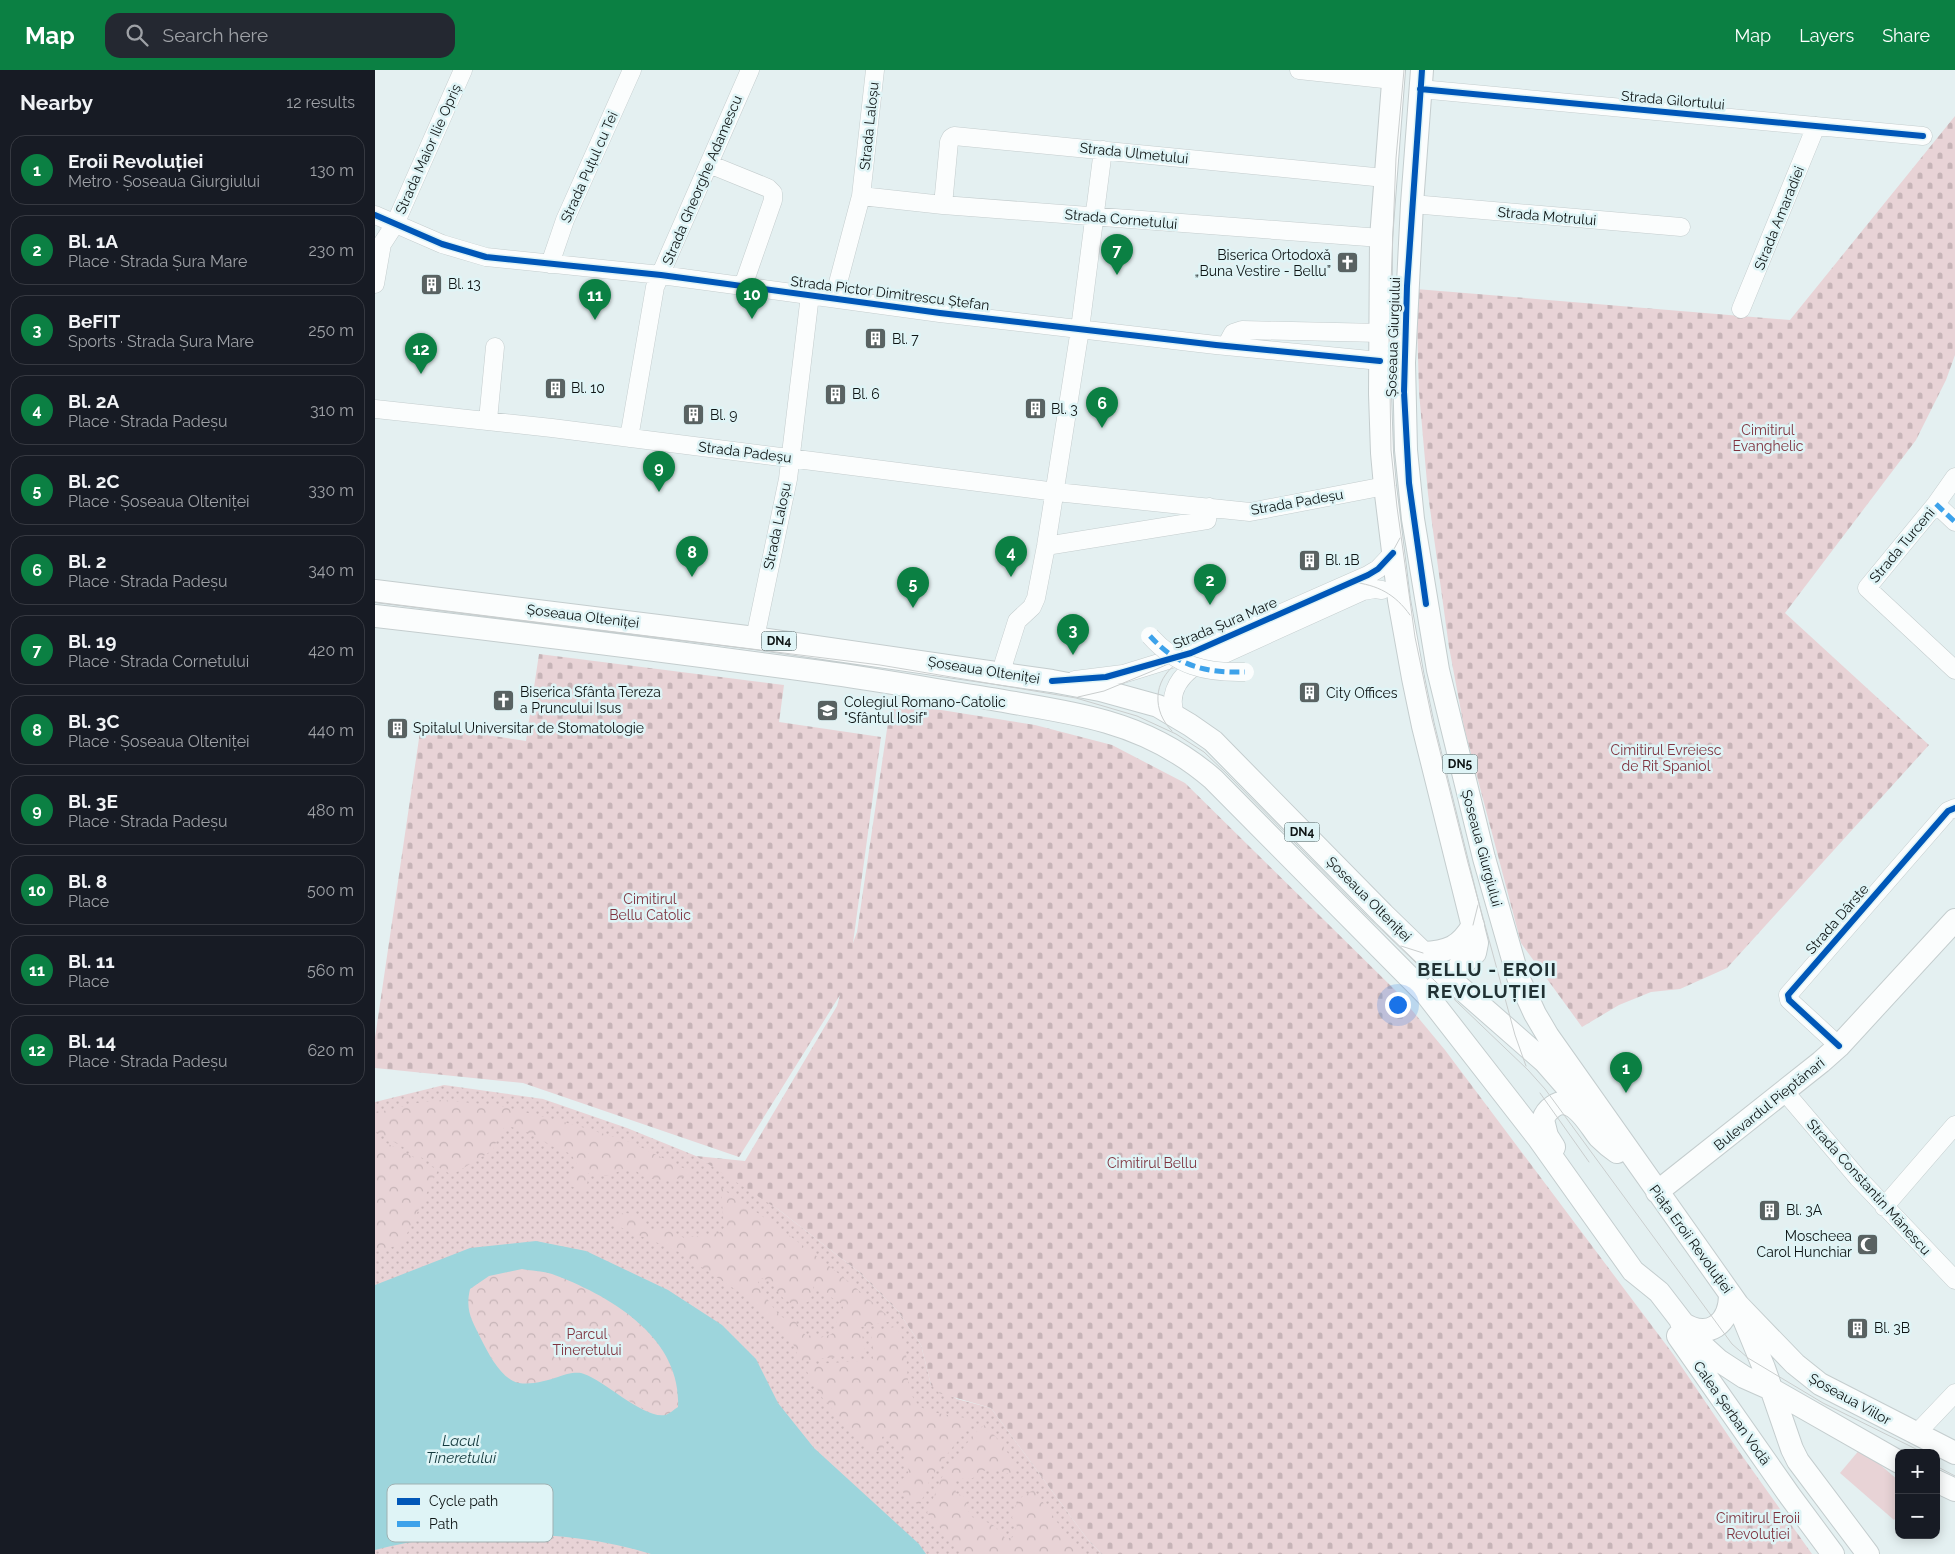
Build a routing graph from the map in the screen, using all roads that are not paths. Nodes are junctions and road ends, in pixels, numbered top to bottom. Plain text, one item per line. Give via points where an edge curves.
1 (463, 70) edge
2 (632, 70) edge
3 (749, 70) edge
4 (875, 70) edge
5 (1299, 70) edge
6 (1394, 75) edge
7 (1421, 80) edge
8 (1816, 126) junction
9 (1923, 136) dead end
10 (1103, 150) junction
11 (709, 164) junction
12 (1385, 178) junction
13 (861, 196) junction
14 (1412, 204) junction
15 (943, 205) junction
16 (375, 215) edge
17 (1095, 216) junction
18 (395, 224) junction
19 (1681, 227) dead end
20 (1381, 238) junction
21 (549, 264) junction
22 (661, 275) junction
23 (375, 284) edge
24 (743, 286) junction
25 (810, 295) junction
26 (834, 298) junction
27 (1741, 309) dead end
28 (1080, 328) junction
29 (1381, 333) junction
30 (1227, 346) junction
31 (495, 347) dead end
32 (1380, 361) junction
33 (375, 409) edge
34 (488, 420) junction
35 (629, 438) junction
36 (791, 458) junction
37 (1955, 477) edge
38 (1385, 486) junction
39 (1056, 492) junction
40 (1936, 504) junction
41 (1209, 508) junction
42 (1955, 522) edge
43 (1047, 546) junction
44 (1393, 553) junction
45 (1352, 582) junction
46 (375, 591) edge
47 (1391, 595) junction
48 (375, 616) edge
49 (1149, 636) dead end
50 (755, 638) junction
51 (1955, 670) edge
52 (1245, 672) dead end
53 (1005, 673) junction
54 (1052, 681) junction
55 (1176, 717) junction
56 (1955, 808) edge
57 (1955, 920) edge
58 (1473, 925) junction
59 (1423, 952) junction
60 (1448, 977) junction
61 (1427, 995) junction
62 (1839, 1046) junction
63 (1785, 1092) junction
64 (1955, 1126) edge
65 (1643, 1173) junction
66 (1574, 1186) junction
67 (1657, 1192) junction
68 (1884, 1207) junction
69 (1633, 1271) junction
70 (1955, 1280) edge
71 (1734, 1300) junction
72 (1681, 1322) junction
73 (1771, 1389) junction
74 (1955, 1393) edge
75 (1916, 1434) junction
76 (1955, 1453) edge
77 (1895, 1460) edge
78 (1940, 1482) edge
79 (1955, 1490) edge
80 (1833, 1554) edge
81 (1869, 1554) edge

1 - 18 street, Strada Maior Ilie Opriș
2 - 21 street, Strada Puțul cu Tei via 565,220
3 - 11 street, Strada Gheorghe Adamescu
4 - 13 street, Strada Laloșu
5 - 6 street
6 - 12 main road, Șoseaua Giurgiului / DN5
7 - 8 street, Strada Gilortului
7 - 14 main road, Șoseaua Giurgiului / DN5
8 - 9 street, Strada Gilortului
8 - 27 street, Strada Amaradiei
10 - 12 street, Strada Ulmetului
10 - 15 street, Strada Ulmetului via 954,136 949,142
10 - 17 street
11 - 22 street, Strada Gheorghe Adamescu
11 - 24 street via 773,193
12 - 20 main road, Șoseaua Giurgiului / DN5
13 - 15 street, Strada Cornetului
13 - 26 street, Strada Laloșu
14 - 19 street, Strada Motrului
14 - 65 main road, Șoseaua Giurgiului / DN5 via 1404,336 1406,450 1426,604 1449,720 1502,923 1524,993 1548,1036
15 - 17 street, Strada Cornetului
16 - 18 street, Strada Pictor Dimitrescu Ștefan
17 - 20 street, Strada Cornetului
17 - 28 street
18 - 21 street, Strada Pictor Dimitrescu Ștefan via 466,252
18 - 23 street, Strada Maior Ilie Opriș via 382,244
20 - 29 main road, Șoseaua Giurgiului / DN5
21 - 22 street, Strada Pictor Dimitrescu Ștefan
22 - 24 street, Strada Pictor Dimitrescu Ștefan
22 - 35 street, Strada Gheorghe Adamescu via 653,294
24 - 25 street, Strada Pictor Dimitrescu Ștefan
25 - 26 street, Strada Pictor Dimitrescu Ștefan
25 - 36 street, Strada Laloșu
26 - 28 street, Strada Pictor Dimitrescu Ștefan
28 - 30 street, Strada Pictor Dimitrescu Ștefan
28 - 39 street
29 - 30 street via 1242,330 1233,333
29 - 32 main road, Șoseaua Giurgiului / DN5
30 - 32 street, Strada Pictor Dimitrescu Ștefan
31 - 34 street
32 - 38 main road, Șoseaua Giurgiului / DN5
33 - 34 street, Strada Padeșu
34 - 35 street, Strada Padeșu
35 - 36 street, Strada Padeșu
36 - 39 street, Strada Padeșu
36 - 50 street, Strada Laloșu
37 - 40 street, Strada Turceni
38 - 41 street, Strada Padeșu via 1250,512
38 - 44 main road, Șoseaua Giurgiului / DN5
39 - 41 street, Strada Padeșu
39 - 43 street
40 - 42 street
40 - 51 street, Strada Turceni via 1867,588
41 - 43 street via 1207,520
43 - 53 street via 1036,598 1017,622 1004,662
44 - 45 street, Strada Șura Mare via 1378,569
44 - 47 main road, Șoseaua Giurgiului / DN5
45 - 47 street via 1363,583
45 - 54 street, Strada Șura Mare via 1191,653 1106,677
46 - 50 main road, Șoseaua Olteniței / DN4
47 - 55 street, Strada Șura Mare via 1375,589 1363,591 1191,669 1175,690 1173,705
47 - 58 main road, Șoseaua Giurgiului / DN5
48 - 61 main road, Șoseaua Olteniței / DN4 via 882,681 1115,725 1169,749 1205,773
49 - 52 street, bridge via 1186,664 1220,672
50 - 53 main road, Șoseaua Olteniței / DN4
53 - 54 main road, Șoseaua Olteniței / DN4
54 - 55 main road, Șoseaua Olteniței / DN4 via 1131,697
55 - 59 main road, Șoseaua Olteniței / DN4 via 1202,732 1231,757
56 - 62 street, Strada Dârste via 1948,811 1788,995 1789,1000
57 - 62 main road, Bulevardul Pieptănari
58 - 59 main road via 1458,944 1447,950
58 - 60 main road, Șoseaua Giurgiului / DN5 via 1477,943 1475,953
59 - 60 main road, Șoseaua Olteniței / DN4
60 - 61 main road, Șoseaua Giurgiului / DN5
60 - 65 main road, Șoseaua Olteniței / DN4 via 1545,1062
61 - 66 main road, Șoseaua Olteniței
62 - 63 main road, Bulevardul Pieptănari
63 - 67 main road, Bulevardul Pieptănari
63 - 68 street, Strada Constantin Mănescu
64 - 68 street
65 - 66 main road via 1601,1139 1577,1109 1569,1104 1560,1104 1549,1108 1543,1128 1572,1173
65 - 67 main road, Piața Eroii Revoluției
66 - 69 main road
67 - 71 main road, Piața Eroii Revoluției
68 - 70 street, Strada Constantin Mănescu
69 - 72 main road via 1659,1292
69 - 80 main road, Calea Șerban Vodă
71 - 72 main road via 1712,1328 1700,1331
71 - 73 main road, Calea Șerban Vodă
71 - 75 main road, Șoseaua Viilor via 1810,1378
72 - 73 main road via 1718,1360
73 - 77 main road
73 - 81 main road, Calea Șerban Vodă via 1798,1461
74 - 75 street
75 - 76 main road, Șoseaua Viilor
78 - 79 main road

